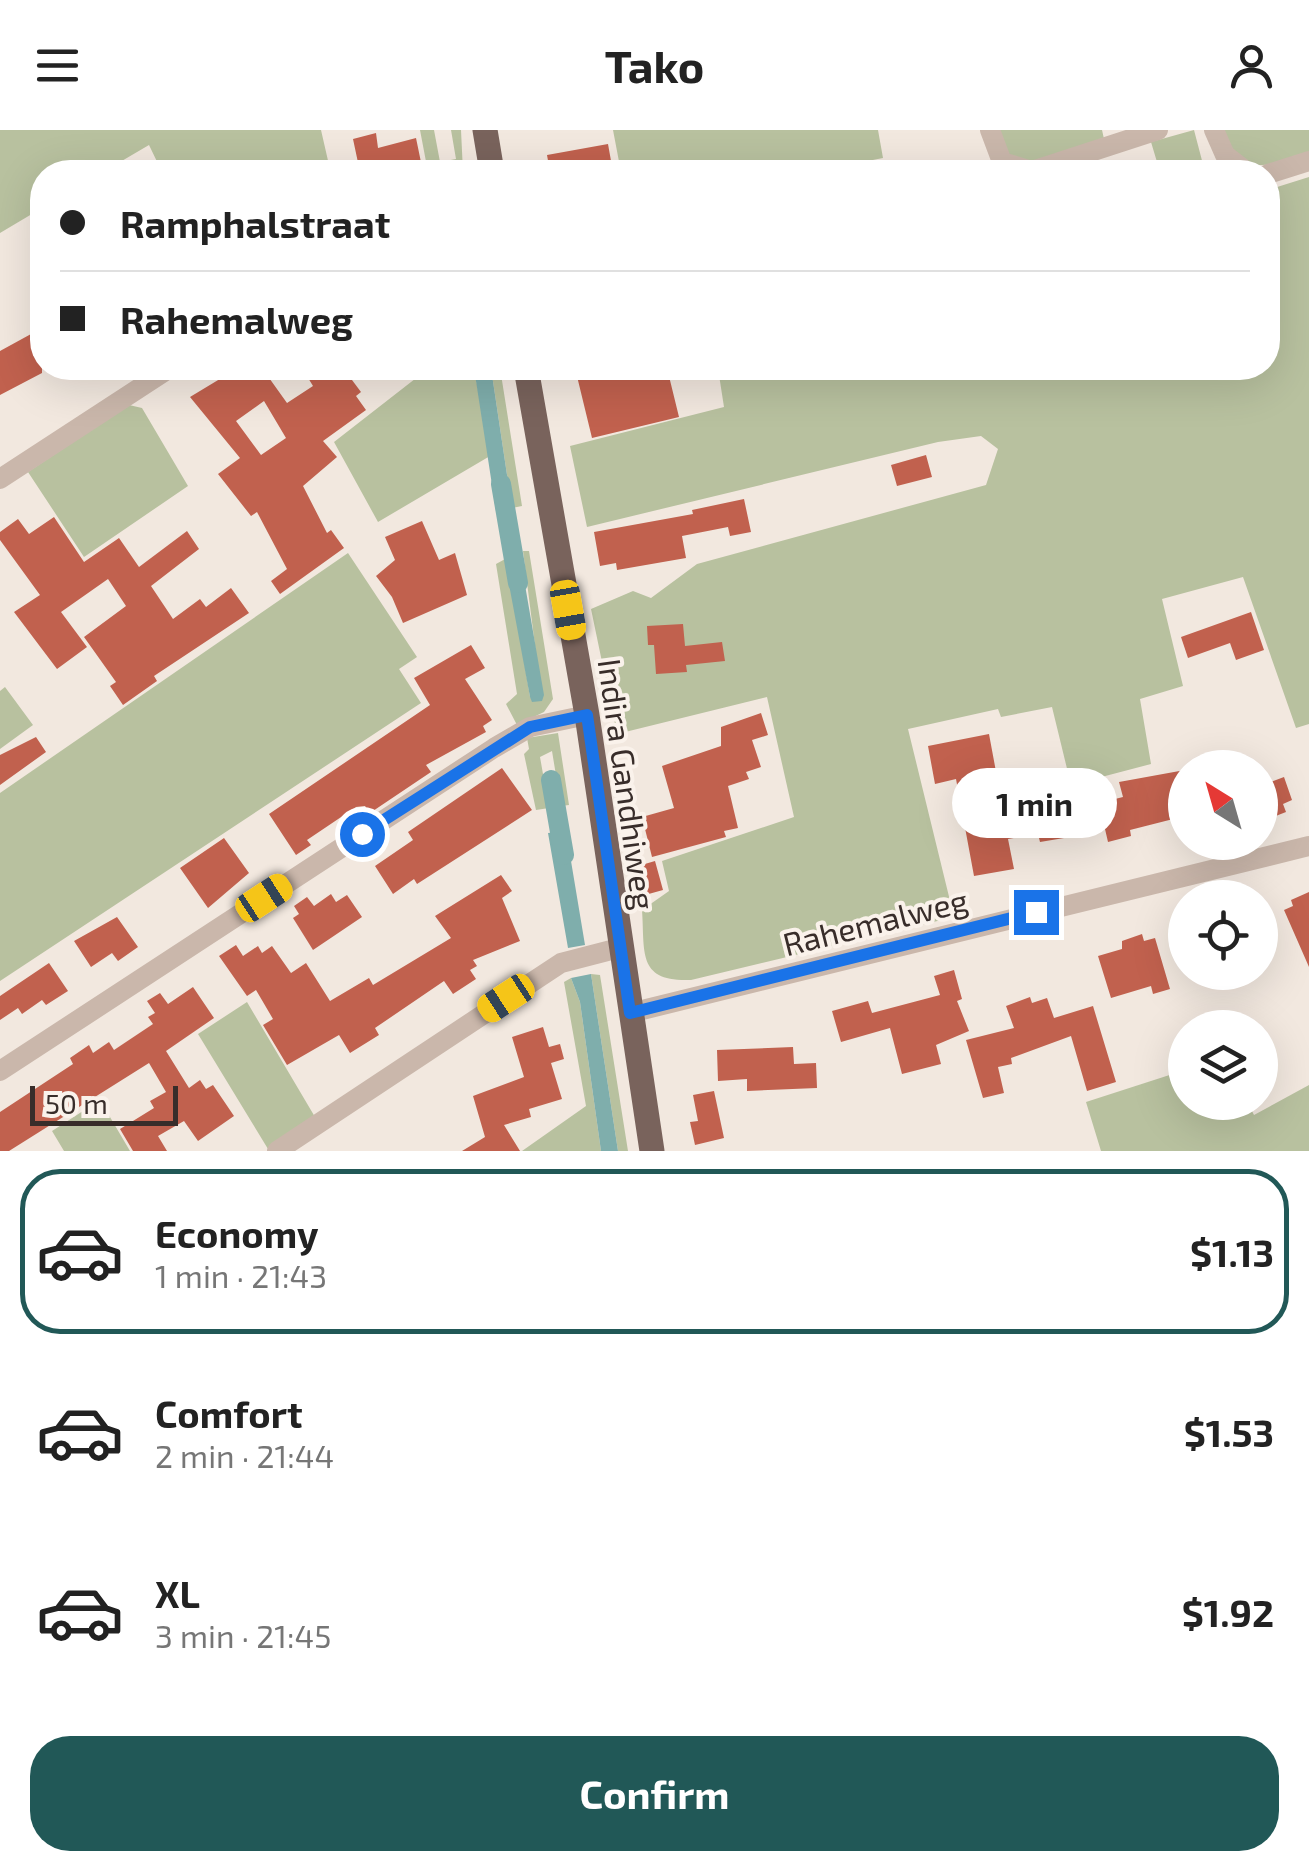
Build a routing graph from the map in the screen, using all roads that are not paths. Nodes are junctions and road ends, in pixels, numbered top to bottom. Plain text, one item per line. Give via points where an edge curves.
1 (485, 130) edge
2 (1158, 130) edge
3 (1214, 130) edge
4 (991, 135) edge
5 (490, 160) edge
6 (1001, 160) edge
7 (1066, 160) edge
8 (1231, 160) edge
9 (1309, 162) edge
10 (1280, 170) edge
11 (152, 380) edge
12 (528, 380) edge
13 (0, 479) edge
14 (587, 715) junction
15 (1309, 846) edge
16 (619, 948) junction
17 (630, 1013) junction
18 (0, 1071) edge
19 (277, 1151) edge
20 (652, 1151) edge

1 - 5 main road
2 - 7 street
3 - 8 street
4 - 6 street
9 - 10 street
11 - 13 street
12 - 14 main road, Indira Gandhiweg
14 - 16 main road, Indira Gandhiweg
14 - 18 street via 530,727 494,748
15 - 17 street, Rahemalweg
16 - 17 main road, Indira Gandhiweg
16 - 19 street via 561,963
17 - 20 main road, Indira Gandhiweg

